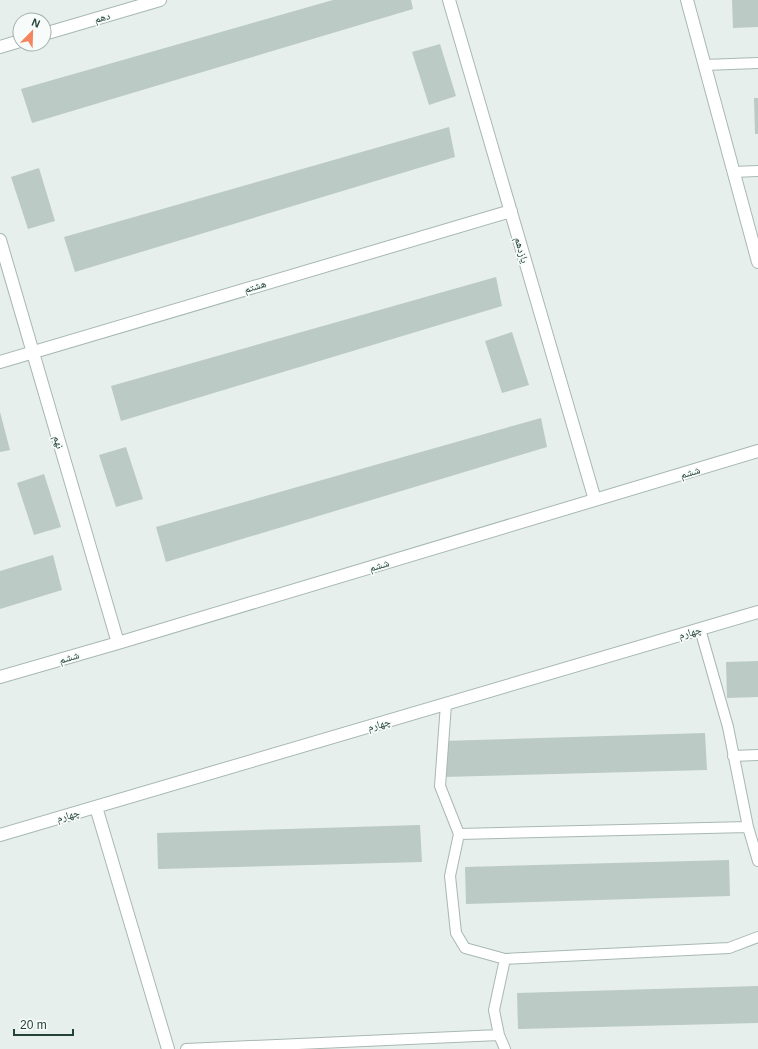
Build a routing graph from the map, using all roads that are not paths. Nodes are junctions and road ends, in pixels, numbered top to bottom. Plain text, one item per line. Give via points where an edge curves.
1 (160, 0) edge
2 (449, 0) edge
3 (686, 0) edge
4 (52, 32) edge
5 (12, 43) edge
6 (0, 47) edge
7 (758, 63) edge
8 (704, 65) junction
9 (758, 171) edge
10 (733, 172) junction
11 (511, 211) junction
12 (0, 240) edge
13 (758, 260) edge
14 (33, 352) junction
15 (0, 362) edge
16 (758, 451) edge
17 (595, 500) junction
18 (758, 612) edge
19 (700, 629) junction
20 (118, 643) junction
21 (0, 677) edge
22 (446, 704) junction
23 (758, 755) edge
24 (733, 756) junction
25 (96, 807) junction
26 (748, 827) junction
27 (460, 834) junction
28 (0, 835) edge
29 (758, 861) edge
30 (758, 937) edge
31 (505, 959) junction
32 (499, 1035) junction
33 (168, 1049) edge
34 (186, 1049) edge
35 (505, 1049) edge

1 - 4 street, دهم
2 - 11 street, یازدهم
3 - 8 street
5 - 6 street
7 - 8 lane
8 - 10 street
9 - 10 lane
10 - 13 street
11 - 14 street, هشتم
11 - 17 street, یازدهم
12 - 14 street, نهم
14 - 15 street, هشتم
14 - 20 street, نهم
16 - 17 street, ششم
17 - 20 street, ششم
18 - 19 street, چهارم
19 - 22 street, چهارم
19 - 24 lane via 728,727
20 - 21 street, ششم
22 - 25 street, چهارم
22 - 27 lane via 440,786
23 - 24 lane
24 - 26 lane
25 - 28 street, چهارم
25 - 33 street
26 - 27 lane
26 - 29 lane
27 - 31 lane via 450,876 456,934 465,948
30 - 31 lane via 728,948
31 - 32 lane via 494,1010
32 - 34 lane
32 - 35 lane

